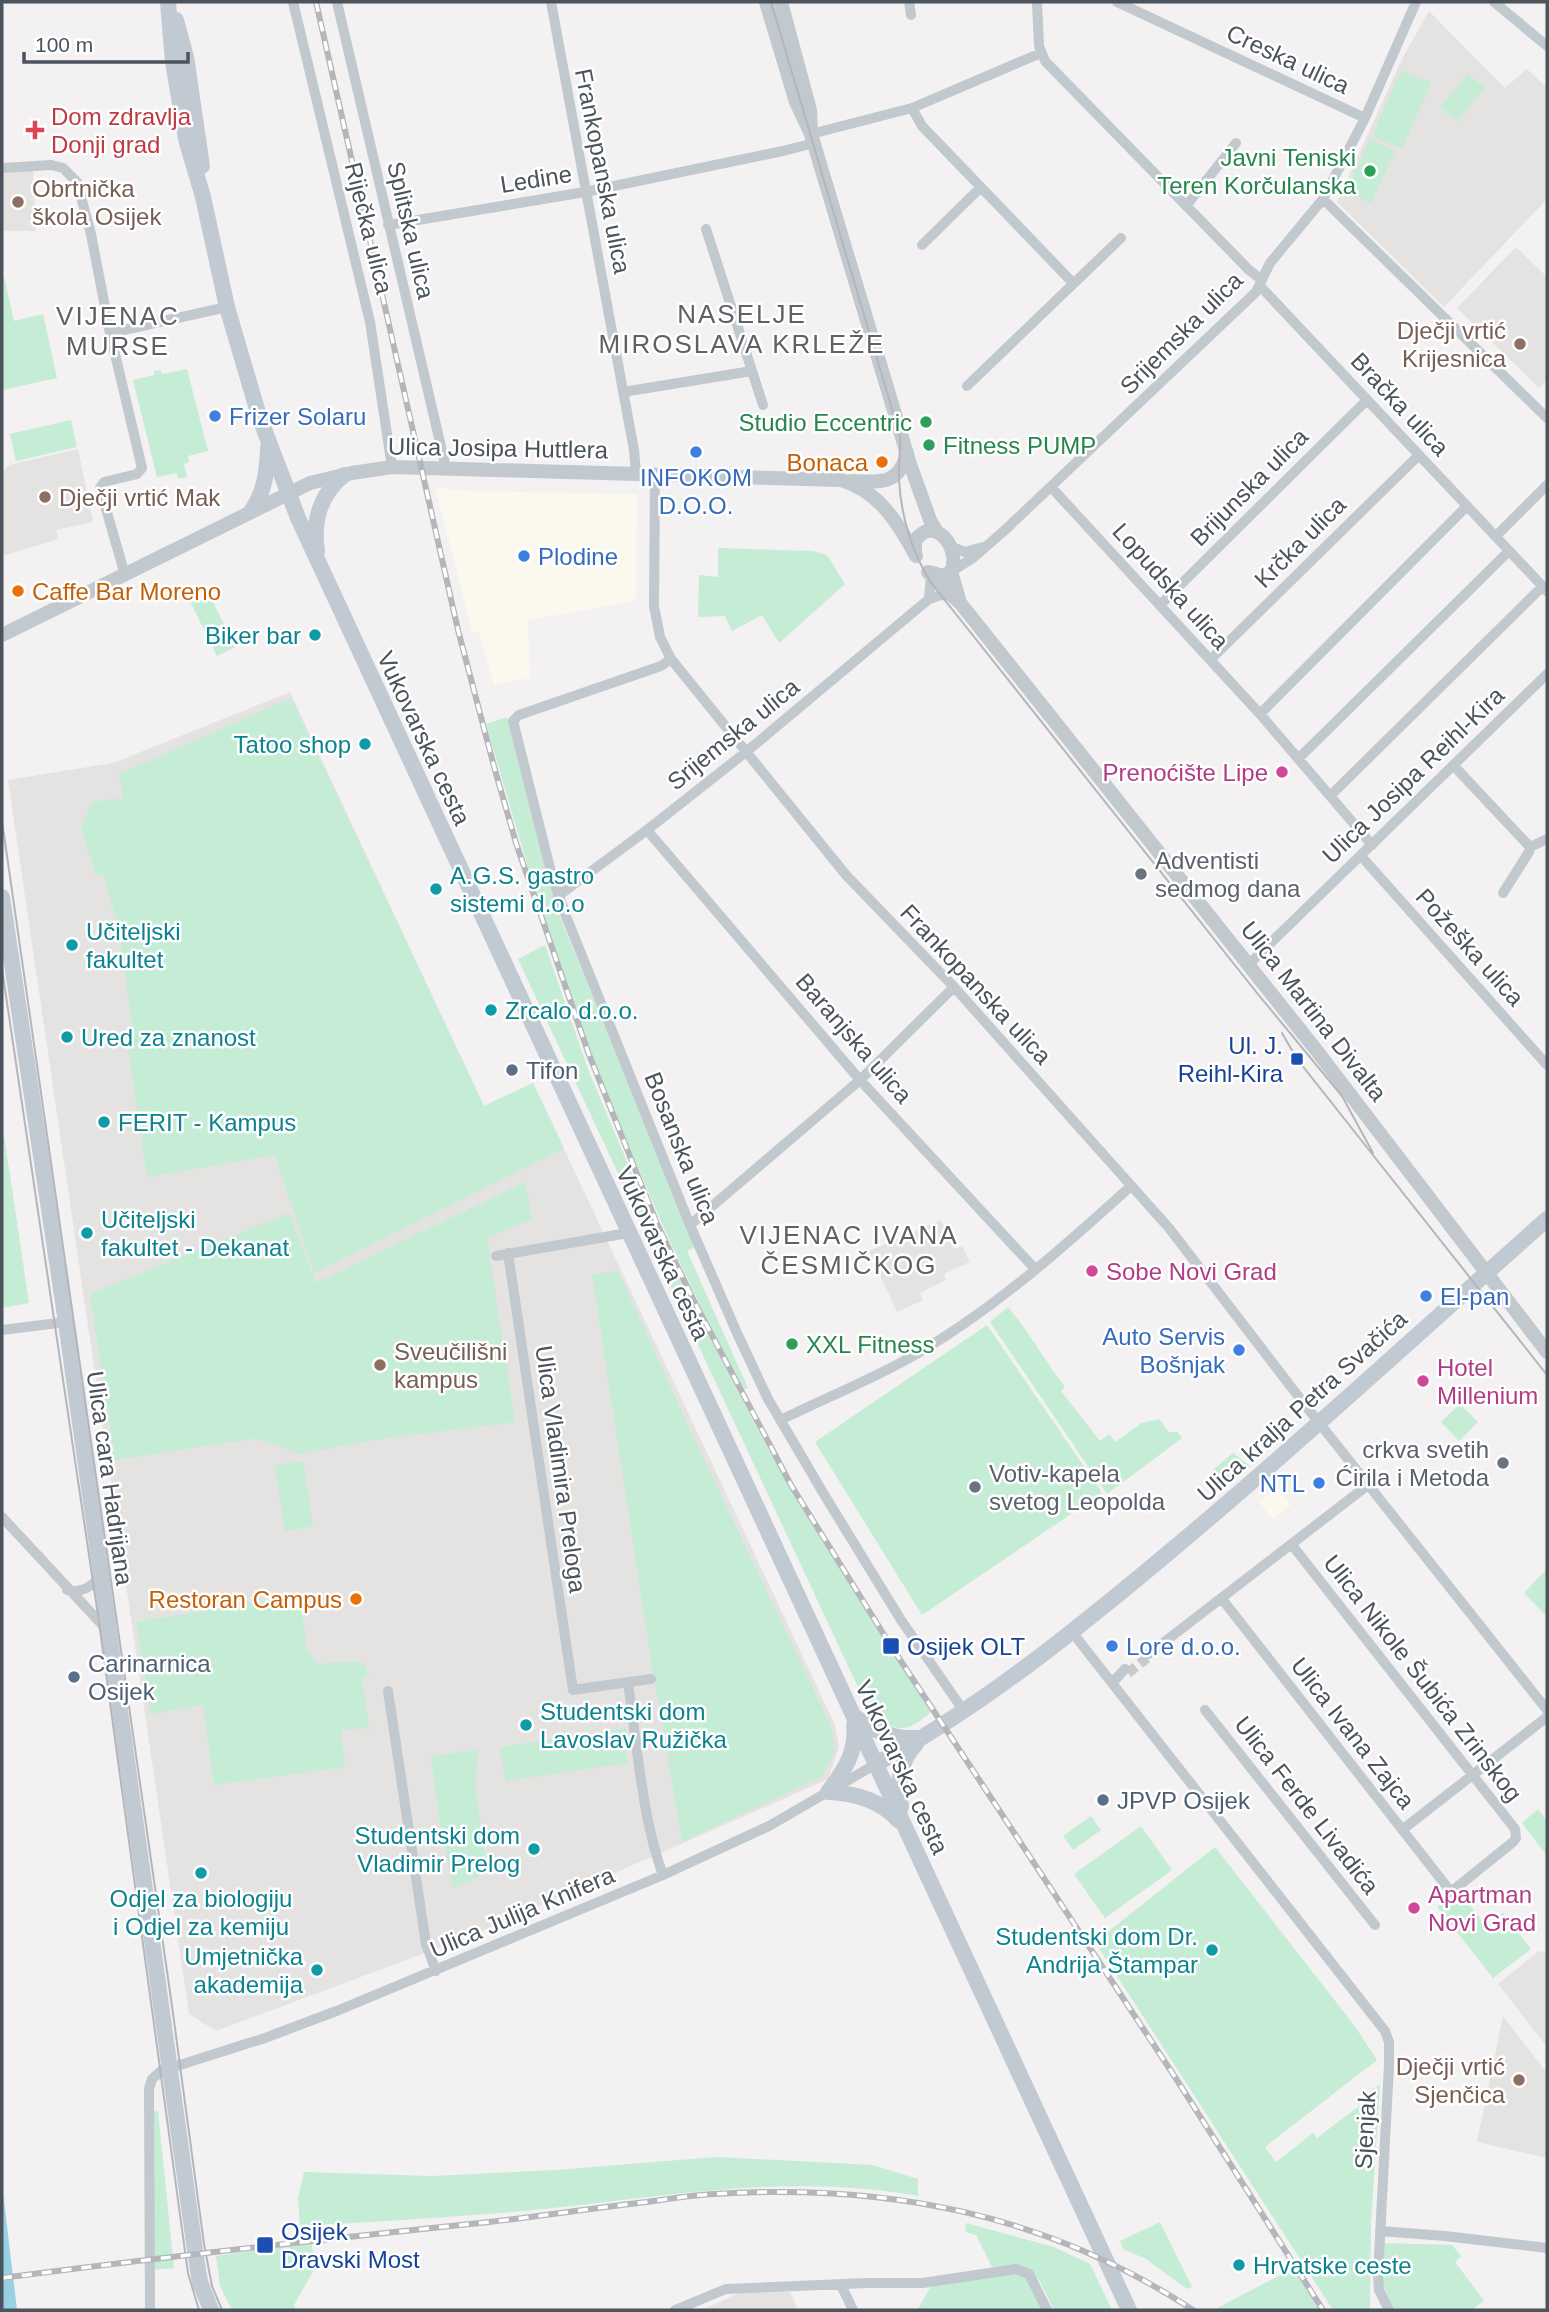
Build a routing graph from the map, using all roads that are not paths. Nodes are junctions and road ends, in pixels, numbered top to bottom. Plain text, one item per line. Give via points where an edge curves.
1 (169, 2) edge
2 (293, 2) edge
3 (337, 2) edge
4 (551, 2) edge
5 (766, 2) edge
6 (781, 2) edge
7 (909, 2) edge
8 (1037, 2) edge
9 (1117, 2) edge
10 (1494, 2) edge
11 (1414, 3) edge
12 (911, 15) dead end
13 (1547, 46) edge
14 (1041, 52) junction
15 (912, 108) junction
16 (1365, 118) junction
17 (812, 138) junction
18 (1236, 144) dead end
19 (2, 168) edge
20 (981, 187) junction
21 (585, 192) junction
22 (1323, 200) junction
23 (1186, 206) junction
24 (388, 225) junction
25 (706, 229) dead end
26 (1121, 238) dead end
27 (922, 245) dead end
28 (1261, 283) junction
29 (1073, 284) junction
30 (227, 307) junction
31 (110, 333) junction
32 (752, 370) junction
33 (967, 387) dead end
34 (623, 392) junction
35 (1367, 400) junction
36 (763, 405) dead end
37 (1547, 418) edge
38 (269, 443) junction
39 (1419, 455) junction
40 (909, 458) junction
41 (391, 467) junction
42 (446, 468) junction
43 (636, 473) junction
44 (655, 474) junction
45 (344, 475) junction
46 (841, 480) junction
47 (1547, 485) edge
48 (1051, 487) junction
49 (287, 493) junction
50 (1467, 506) junction
51 (252, 510) junction
52 (892, 516) junction
53 (925, 532) junction
54 (1496, 536) junction
55 (952, 547) junction
56 (985, 547) junction
57 (1509, 551) junction
58 (916, 556) junction
59 (319, 564) junction
60 (951, 572) junction
61 (929, 573) junction
62 (125, 575) junction
63 (1545, 588) edge
64 (929, 598) junction
65 (957, 600) junction
66 (1161, 604) junction
67 (2, 635) edge
68 (671, 659) junction
69 (1210, 660) junction
70 (1547, 674) edge
71 (1260, 714) junction
72 (746, 752) junction
73 (1298, 759) junction
74 (1454, 765) junction
75 (1330, 796) junction
76 (647, 830) junction
77 (1547, 839) edge
78 (1372, 845) junction
79 (1530, 847) junction
80 (1361, 856) junction
81 (1503, 893) dead end
82 (558, 896) junction
83 (2, 897) edge
84 (1249, 964) junction
85 (954, 987) junction
86 (1547, 1065) edge
87 (860, 1080) junction
88 (1131, 1185) junction
89 (1547, 1219) edge
90 (690, 1225) junction
91 (628, 1233) junction
92 (508, 1253) junction
93 (496, 1256) dead end
94 (1035, 1269) junction
95 (1486, 1272) junction
96 (66, 1322) junction
97 (2, 1330) edge
98 (1547, 1352) edge
99 (781, 1420) junction
100 (1319, 1422) junction
101 (1368, 1485) junction
102 (2, 1517) edge
103 (1292, 1545) junction
104 (101, 1575) junction
105 (67, 1590) junction
106 (1222, 1599) junction
107 (108, 1632) junction
108 (1072, 1632) junction
109 (1147, 1655) tunnel mouth
110 (1125, 1672) tunnel mouth
111 (651, 1679) dead end
112 (628, 1682) junction
113 (1112, 1683) junction
114 (388, 1691) dead end
115 (963, 1710) junction
116 (1205, 1710) dead end
117 (1547, 1710) edge
118 (853, 1716) junction
119 (1547, 1717) edge
120 (921, 1738) junction
121 (876, 1764) junction
122 (1472, 1775) junction
123 (828, 1792) junction
124 (906, 1830) junction
125 (1402, 1830) junction
126 (663, 1875) junction
127 (1451, 1892) joint
128 (1375, 1926) dead end
129 (436, 1972) junction
130 (171, 2066) junction
131 (1380, 2231) junction
132 (1547, 2248) edge
133 (841, 2285) junction
134 (150, 2310) edge
135 (211, 2310) edge
136 (675, 2310) edge
137 (853, 2310) edge
138 (1047, 2310) edge
139 (1129, 2310) edge
140 (1389, 2310) edge

1 - 30 main road, Vukovarska cesta via 186,57 203,197
2 - 41 street, Riječka ulica via 370,322
3 - 24 street, Splitska ulica
4 - 21 street, Frankopanska ulica
5 - 17 street via 796,102
6 - 17 street via 810,110
7 - 12 street
8 - 14 street
9 - 16 street, Creska ulica
10 - 13 street
11 - 16 street, Srijemska ulica
14 - 15 street, Ledine
14 - 23 street, Bračka ulica via 1054,72
15 - 17 street, Ledine
15 - 20 street via 922,126
16 - 22 street, Srijemska ulica
17 - 21 street, Ledine via 783,151
17 - 40 street
18 - 23 street
19 - 31 street via 51,165 77,182
20 - 27 street
20 - 29 street
21 - 24 street, Ledine
21 - 34 street, Frankopanska ulica
22 - 28 street, Srijemska ulica via 1270,262
22 - 37 street
23 - 28 street, Bračka ulica
24 - 42 street, Splitska ulica
25 - 32 street
26 - 29 street
28 - 35 street, Bračka ulica
28 - 48 street, Srijemska ulica via 1250,299
29 - 33 street
30 - 31 street
30 - 38 main road, Vukovarska cesta
31 - 62 street via 142,468 137,474 102,484
32 - 34 street
32 - 36 street
34 - 43 street, Frankopanska ulica
35 - 39 street, Bračka ulica
35 - 66 street, Brijunska ulica
38 - 49 main road, Vukovarska cesta
38 - 51 main road via 264,485
39 - 50 street, Bračka ulica
39 - 69 street, Krčka ulica
40 - 46 street via 890,479
40 - 53 street
41 - 42 street, Ulica Josipa Huttlera
41 - 45 street, Ulica Josipa Huttlera
42 - 43 street, Ulica Josipa Huttlera
43 - 44 street, Ulica Josipa Huttlera
44 - 46 street, Ulica Josipa Huttlera
44 - 68 street, Frankopanska ulica via 654,606 660,637
45 - 49 street, Ulica Josipa Huttlera
45 - 59 main road via 329,488 317,519
46 - 52 street, Ulica Josipa Huttlera via 868,492
47 - 54 street
48 - 56 street, Srijemska ulica
48 - 66 street, Lopudska ulica
49 - 51 street, Ulica Josipa Huttlera
49 - 59 main road, Vukovarska cesta
50 - 54 street, Bračka ulica
50 - 71 street
51 - 62 street, Ulica Josipa Huttlera
52 - 53 street, Ulica Josipa Huttlera
52 - 58 street, Ulica Josipa Huttlera
53 - 55 street via 944,537
53 - 58 street via 914,544
54 - 57 street, Bračka ulica
55 - 56 street via 965,552
55 - 60 street
56 - 60 street, Srijemska ulica
57 - 63 street, Bračka ulica
57 - 73 street
58 - 61 street
59 - 91 main road, Vukovarska cesta
60 - 61 street
60 - 65 street, Ulica Martina Divalta
61 - 64 street
61 - 65 street, Ulica Martina Divalta
62 - 67 street, Ulica Josipa Huttlera
63 - 75 street, Bračka ulica
64 - 65 street via 941,595
64 - 72 street, Srijemska ulica
65 - 84 street, Ulica Martina Divalta
66 - 69 street, Lopudska ulica
68 - 72 street, Frankopanska ulica
68 - 82 street, Bosanska ulica via 513,721
69 - 71 street, Lopudska ulica
70 - 74 street, Ulica Josipa Reihl-Kira
71 - 73 street, Lopudska ulica
72 - 76 street, Srijemska ulica
72 - 85 street, Frankopanska ulica via 846,875
73 - 75 street, Lopudska ulica
74 - 78 street, Ulica Josipa Reihl-Kira
74 - 79 street
75 - 78 street, Lopudska ulica
76 - 82 street, Srijemska ulica
76 - 87 street, Baranjska ulica
77 - 79 street
78 - 80 street, Ulica Josipa Reihl-Kira
79 - 81 street
80 - 84 street, Ulica Josipa Reihl-Kira
80 - 86 street, Požeška ulica
82 - 90 street, Bosanska ulica
83 - 96 main road, Ulica cara Hadrijana
84 - 95 street, Ulica Martina Divalta
85 - 87 street
85 - 88 street, Frankopanska ulica
87 - 90 street
87 - 94 street, Baranjska ulica
88 - 94 street
88 - 100 street, Frankopanska ulica
89 - 95 main road, Ulica kralja Petra Svačića
90 - 99 street, Bosanska ulica
91 - 92 street
91 - 118 main road, Vukovarska cesta
92 - 93 street
92 - 112 street, Ulica Vladimira Preloga via 573,1690
94 - 99 street via 927,1348
95 - 98 street, Ulica Martina Divalta
95 - 100 main road, Ulica kralja Petra Svačića
96 - 97 street
96 - 104 main road, Ulica cara Hadrijana
99 - 115 street, Bosanska ulica via 881,1589
100 - 101 street, Frankopanska ulica
100 - 108 main road, Ulica kralja Petra Svačića
101 - 103 street
101 - 117 street, Frankopanska ulica
102 - 105 street
103 - 106 street
103 - 122 street, Ulica Nikole Šubića Zrinskog
104 - 105 street via 86,1588
104 - 107 main road, Ulica cara Hadrijana
105 - 107 street
106 - 109 street
106 - 125 street, Ulica Ivana Zajca
107 - 130 main road, Ulica cara Hadrijana
108 - 113 street
108 - 115 main road, Ulica kralja Petra Svačića
110 - 113 street
111 - 112 street
112 - 126 street via 649,1823
113 - 131 street, Sjenjak via 1385,2031 1389,2065
114 - 129 street via 426,1944
115 - 120 main road, Ulica kralja Petra Svačića
116 - 128 street, Ulica Ferde Livadića
118 - 120 main road via 887,1735
118 - 121 main road, Vukovarska cesta
118 - 123 main road via 852,1754
119 - 122 street
120 - 121 main road, Ulica kralja Petra Svačića
120 - 124 main road via 905,1758 899,1781
121 - 123 street, Ulica Julija Knifera
121 - 124 main road, Vukovarska cesta
122 - 125 street
122 - 127 street, Ulica Nikole Šubića Zrinskog via 1515,1829 1516,1838
123 - 124 main road via 870,1800 892,1813
123 - 126 street, Ulica Julija Knifera via 769,1826
124 - 139 main road, Vukovarska cesta
125 - 127 street, Ulica Ivana Zajca
126 - 129 street, Ulica Julija Knifera
129 - 130 street, Ulica Julija Knifera via 265,2038
130 - 134 street via 156,2075 149,2089
130 - 135 main road, Ulica cara Hadrijana via 198,2270
131 - 132 street
131 - 140 street, Sjenjak via 1378,2283
133 - 136 street via 726,2289
133 - 137 street
133 - 138 street via 923,2283 1016,2269 1029,2274

